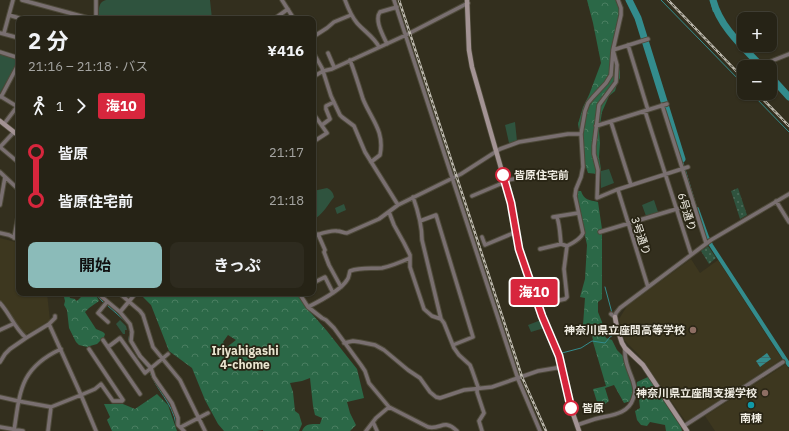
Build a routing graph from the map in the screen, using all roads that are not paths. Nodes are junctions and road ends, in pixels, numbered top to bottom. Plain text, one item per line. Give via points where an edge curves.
1 (13, 0) edge
2 (22, 0) edge
3 (95, 0) edge
4 (282, 0) edge
5 (345, 0) edge
6 (394, 0) edge
7 (618, 0) edge
8 (467, 2) edge
9 (397, 7) junction
10 (288, 9) junction
11 (8, 15) junction
12 (351, 15) junction
13 (81, 16) edge
14 (96, 16) edge
15 (278, 16) edge
16 (292, 16) edge
17 (16, 17) edge
18 (2, 33) edge
19 (316, 35) edge
20 (406, 35) junction
21 (16, 37) edge
22 (646, 40) dead end
23 (386, 44) junction
24 (628, 46) junction
25 (379, 47) junction
26 (613, 50) junction
27 (0, 52) edge
28 (328, 53) dead end
29 (789, 54) edge
30 (16, 57) edge
31 (316, 58) edge
32 (350, 60) junction
33 (774, 60) edge
34 (16, 68) edge
35 (334, 68) junction
36 (323, 71) junction
37 (316, 75) edge
38 (0, 96) edge
39 (334, 102) junction
40 (16, 105) edge
41 (16, 108) edge
42 (647, 110) junction
43 (316, 117) edge
44 (2, 122) edge
45 (611, 122) junction
46 (322, 125) junction
47 (596, 126) junction
48 (14, 132) joint
49 (581, 132) junction
50 (316, 139) edge
51 (0, 147) edge
52 (496, 152) junction
53 (16, 160) edge
54 (371, 162) junction
55 (685, 168) junction
56 (0, 172) edge
57 (538, 173) dead end
58 (666, 174) junction
59 (5, 177) junction
60 (453, 178) junction
61 (505, 181) junction
62 (631, 186) junction
63 (16, 187) edge
64 (618, 190) junction
65 (789, 194) edge
66 (472, 196) dead end
67 (414, 197) junction
68 (776, 201) junction
69 (693, 204) junction
70 (0, 205) edge
71 (398, 205) junction
72 (677, 209) junction
73 (389, 212) junction
74 (578, 213) junction
75 (420, 221) junction
76 (789, 222) edge
77 (628, 224) junction
78 (16, 227) edge
79 (516, 232) junction
80 (600, 232) dead end
81 (0, 233) edge
82 (318, 234) joint
83 (482, 237) dead end
84 (14, 238) joint
85 (708, 242) junction
86 (561, 244) junction
87 (567, 246) junction
88 (540, 249) dead end
89 (691, 254) junction
90 (410, 258) junction
91 (316, 282) edge
92 (341, 287) junction
93 (648, 287) junction
94 (333, 293) junction
95 (101, 296) edge
96 (123, 296) edge
97 (133, 296) edge
98 (301, 296) edge
99 (129, 301) junction
100 (0, 303) edge
101 (106, 303) junction
102 (538, 305) junction
103 (308, 307) junction
104 (120, 312) junction
105 (55, 316) dead end
106 (613, 316) joint
107 (441, 319) junction
108 (108, 322) dead end
109 (13, 324) junction
110 (49, 324) junction
111 (0, 330) edge
112 (26, 338) junction
113 (103, 340) dead end
114 (344, 343) junction
115 (453, 345) junction
116 (108, 347) junction
117 (625, 348) junction
118 (61, 349) junction
119 (89, 349) dead end
120 (168, 354) dead end
121 (162, 359) junction
122 (0, 362) edge
123 (783, 362) dead end
124 (562, 367) junction
125 (149, 370) junction
126 (518, 378) junction
127 (478, 389) junction
128 (140, 394) dead end
129 (81, 395) junction
130 (0, 397) edge
131 (18, 401) junction
132 (51, 407) junction
133 (389, 407) junction
134 (208, 413) dead end
135 (199, 418) junction
136 (373, 422) junction
137 (577, 425) junction
138 (684, 426) junction
139 (0, 427) edge
140 (180, 427) junction
141 (14, 430) edge
142 (23, 431) edge
143 (48, 431) edge
144 (96, 431) edge
145 (184, 431) edge
146 (205, 431) edge
147 (366, 431) edge
148 (377, 431) edge
149 (457, 431) edge
150 (482, 431) edge
151 (540, 431) edge
152 (579, 431) edge
153 (687, 431) edge

1 - 11 street
2 - 13 street
3 - 14 street
4 - 10 street
5 - 12 street
6 - 9 street
7 - 26 street via 621,15
8 - 20 street
8 - 52 main road via 472,67
9 - 20 street
9 - 23 street via 378,14
10 - 15 street
10 - 16 street
11 - 17 street
11 - 18 street
12 - 19 street via 334,22
12 - 25 street
18 - 21 street
20 - 23 street
20 - 60 street
22 - 24 street
23 - 25 street
24 - 26 street
24 - 42 street, 6号通り
25 - 32 street
26 - 47 street via 617,65 616,82 599,105
26 - 49 street via 611,76 588,103
27 - 30 street
28 - 35 street
29 - 33 street
31 - 36 street
32 - 35 street
32 - 54 street via 364,100 379,130 380,155
34 - 38 street
35 - 36 street
36 - 37 street
36 - 39 street
38 - 40 street
39 - 46 street via 326,106 330,119
39 - 54 street via 342,117 354,126
41 - 44 street
42 - 45 street
42 - 55 street via 664,105
42 - 58 street, 6号通り
43 - 46 street
44 - 48 main road
45 - 47 street
45 - 62 street
46 - 50 street via 327,132
47 - 64 street via 594,154 598,170 597,198
48 - 51 street
49 - 52 street via 520,142
49 - 74 street via 583,166 575,196
51 - 53 street
52 - 60 street
52 - 61 main road
54 - 71 street
55 - 58 street
55 - 69 street
56 - 59 street
57 - 61 street
58 - 62 street
58 - 72 street, 6号通り
59 - 63 street
59 - 70 street
60 - 67 street
60 - 126 street
61 - 66 street
61 - 79 main road
62 - 64 street
64 - 77 street, 3号通り
65 - 68 street
67 - 71 street
67 - 75 street
68 - 76 street
68 - 85 street
69 - 72 street
69 - 85 street
71 - 73 street
72 - 77 street
72 - 89 street, 6号通り
73 - 82 street via 347,233 334,231
73 - 90 street
74 - 86 street via 555,217 560,228
74 - 87 street via 583,233
75 - 107 street via 422,240
75 - 115 street via 436,215 473,337
77 - 80 street
77 - 93 street, 3号通り
78 - 84 street
79 - 83 street via 485,245
79 - 102 main road via 519,249
81 - 84 street
82 - 92 street via 329,265
85 - 89 street
86 - 87 street
86 - 88 street
87 - 102 street via 564,270 567,297
89 - 93 street
90 - 92 street via 384,268 350,271 348,280
90 - 107 street via 410,267 424,309
91 - 94 street via 325,277
92 - 94 street
93 - 106 street
94 - 103 street
95 - 101 street
96 - 99 street
97 - 99 street
98 - 103 street
99 - 104 street
99 - 121 street via 143,315 153,347
100 - 109 street
101 - 104 street
101 - 108 street via 98,313
102 - 124 main road
103 - 114 street via 330,323
104 - 125 street via 130,324 131,341
105 - 110 street
106 - 117 main road
107 - 115 street
109 - 111 street
109 - 112 street
110 - 112 street
110 - 118 street
112 - 122 street via 10,349
113 - 116 street
114 - 127 street via 360,342 384,350 420,378 436,397
114 - 133 street via 365,371 369,383
115 - 127 street via 470,365
116 - 125 street via 120,338 145,373
116 - 128 street
117 - 137 street via 625,357 636,389 629,407 617,414
117 - 138 main road via 643,365
118 - 129 street
118 - 131 street via 44,358 32,370 25,380
119 - 129 street via 123,400 113,401 101,384
120 - 121 street
121 - 125 street
121 - 135 street via 180,380
123 - 138 street
124 - 126 street
124 - 137 main road
125 - 140 street via 172,403
126 - 127 street
126 - 151 street
127 - 150 street via 484,413 480,421
129 - 132 street
129 - 144 street
130 - 131 street
131 - 132 street
131 - 141 street
132 - 143 street
133 - 136 street
133 - 149 street via 428,427 437,428 444,424
134 - 135 street
135 - 140 street
135 - 146 street
136 - 147 street
136 - 148 street
137 - 152 main road
138 - 153 main road
139 - 141 street
140 - 145 street
141 - 142 street

